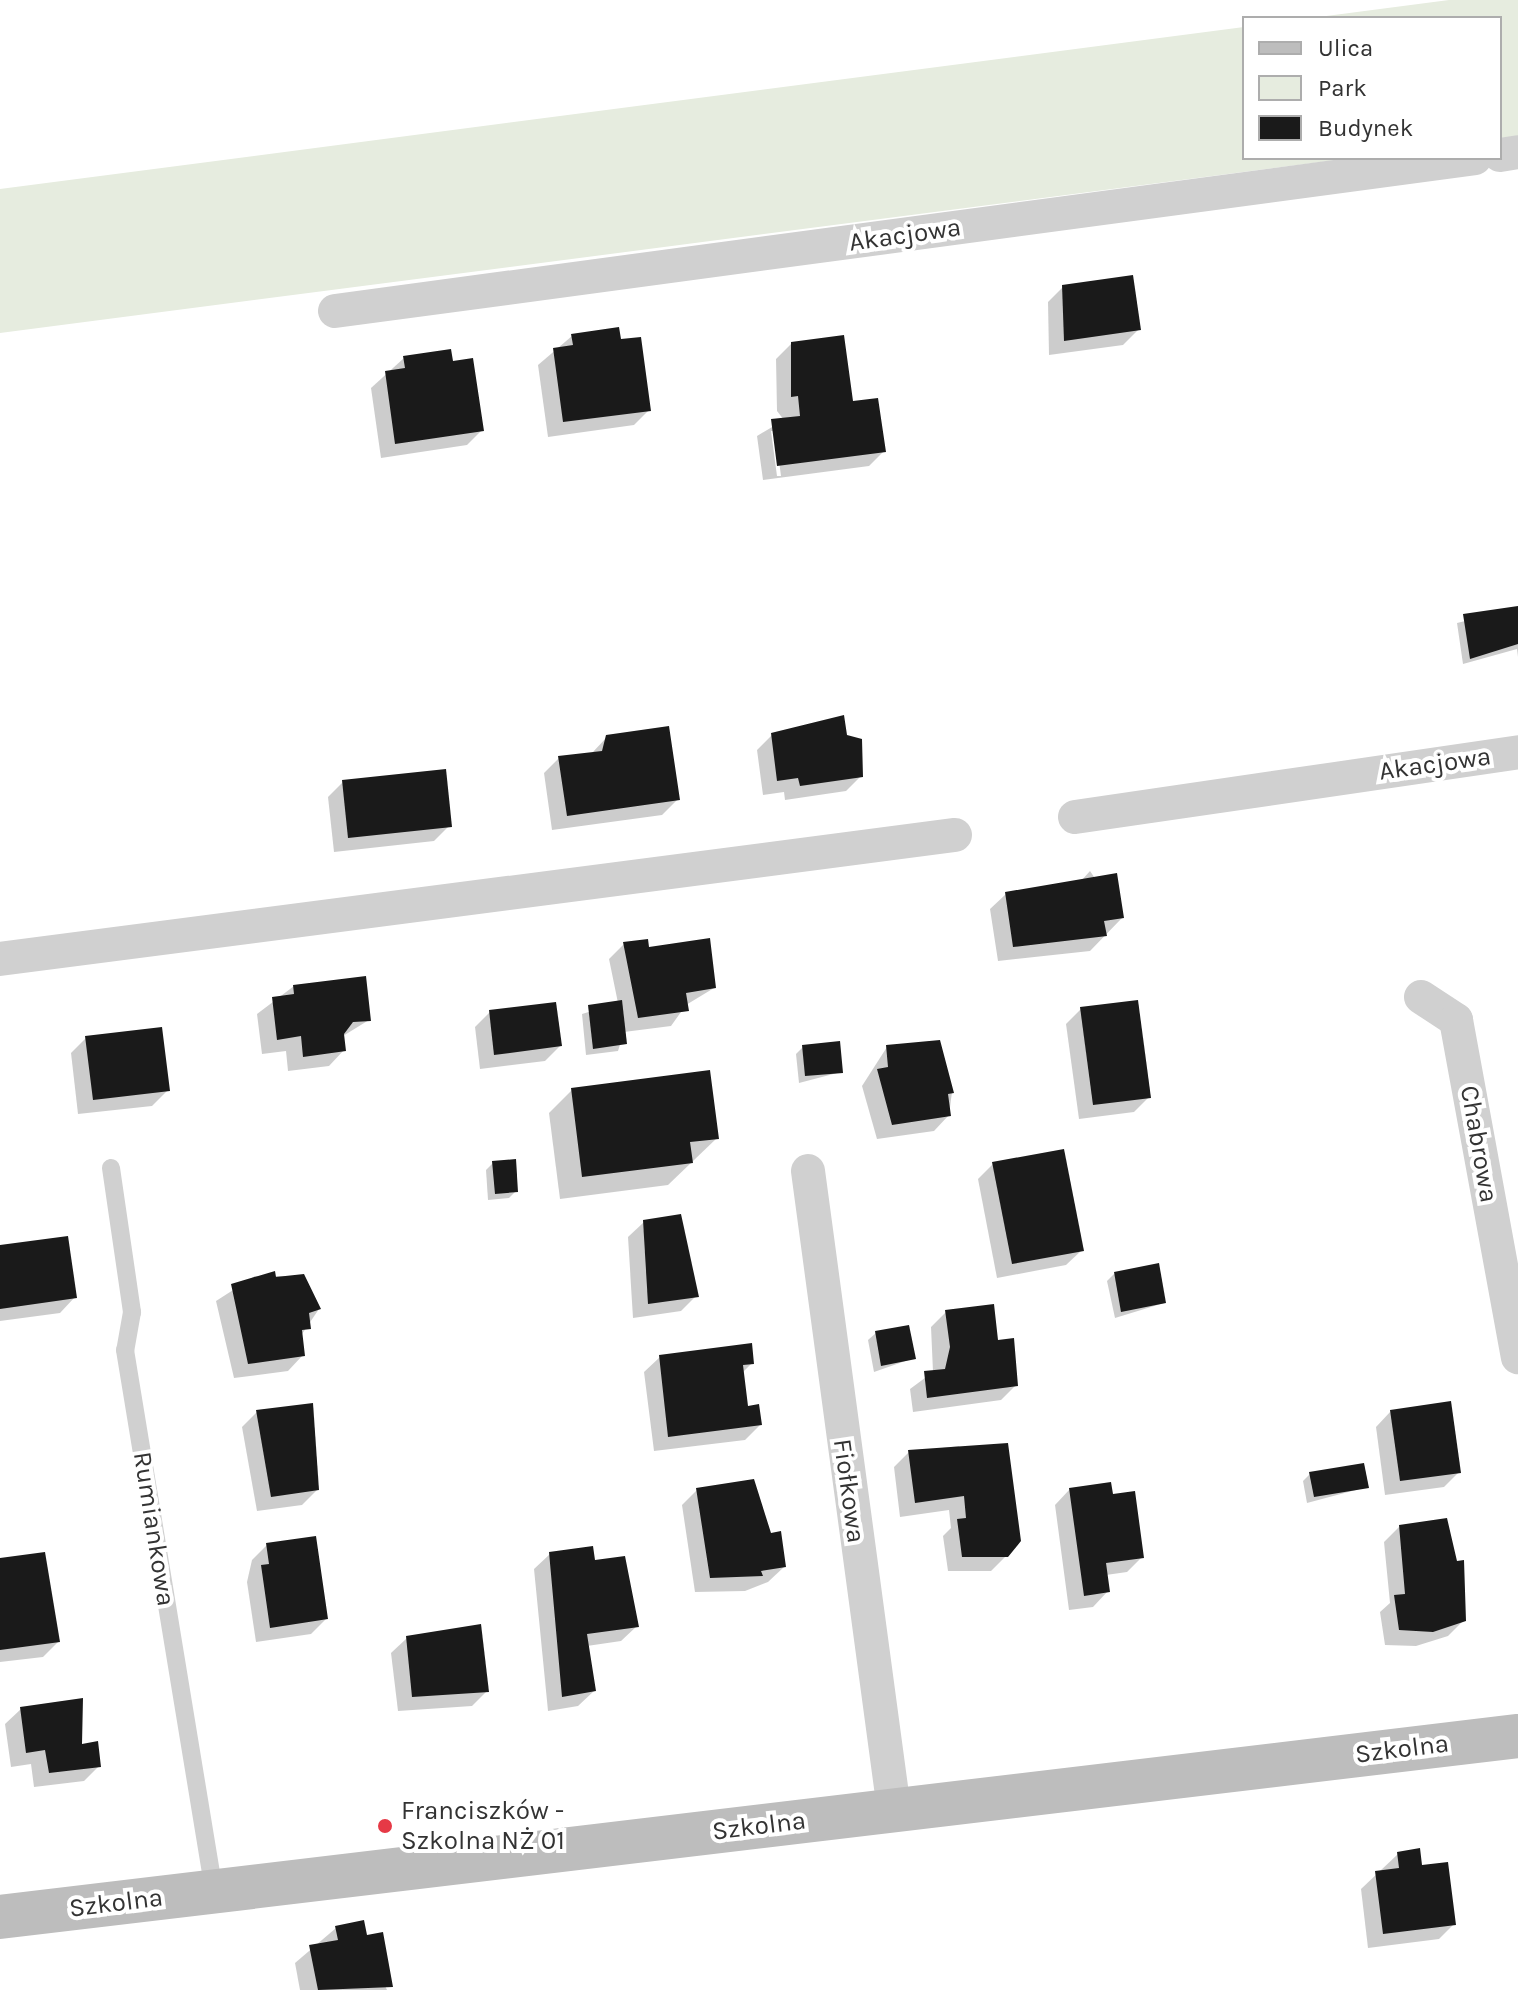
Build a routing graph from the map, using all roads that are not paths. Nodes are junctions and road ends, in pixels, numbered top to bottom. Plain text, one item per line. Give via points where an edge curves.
1 (1460, 160) edge
2 (335, 311) dead end
3 (1518, 752) edge
4 (1075, 817) dead end
5 (955, 835) dead end
6 (0, 959) edge
7 (1421, 997) dead end
8 (111, 1168) dead end
9 (808, 1171) dead end
10 (1518, 1357) edge
11 (1518, 1736) edge
12 (894, 1810) junction
13 (214, 1891) junction
14 (0, 1917) edge

1 - 2 street, Akacjowa
3 - 4 street, Akacjowa
5 - 6 street
7 - 10 street, Chabrowa via 1456,1020
8 - 13 lane, Rumiankowa via 132,1312 125,1350
9 - 12 street, Fiołkowa
11 - 12 street, Szkolna
12 - 13 street, Szkolna
13 - 14 street, Szkolna

